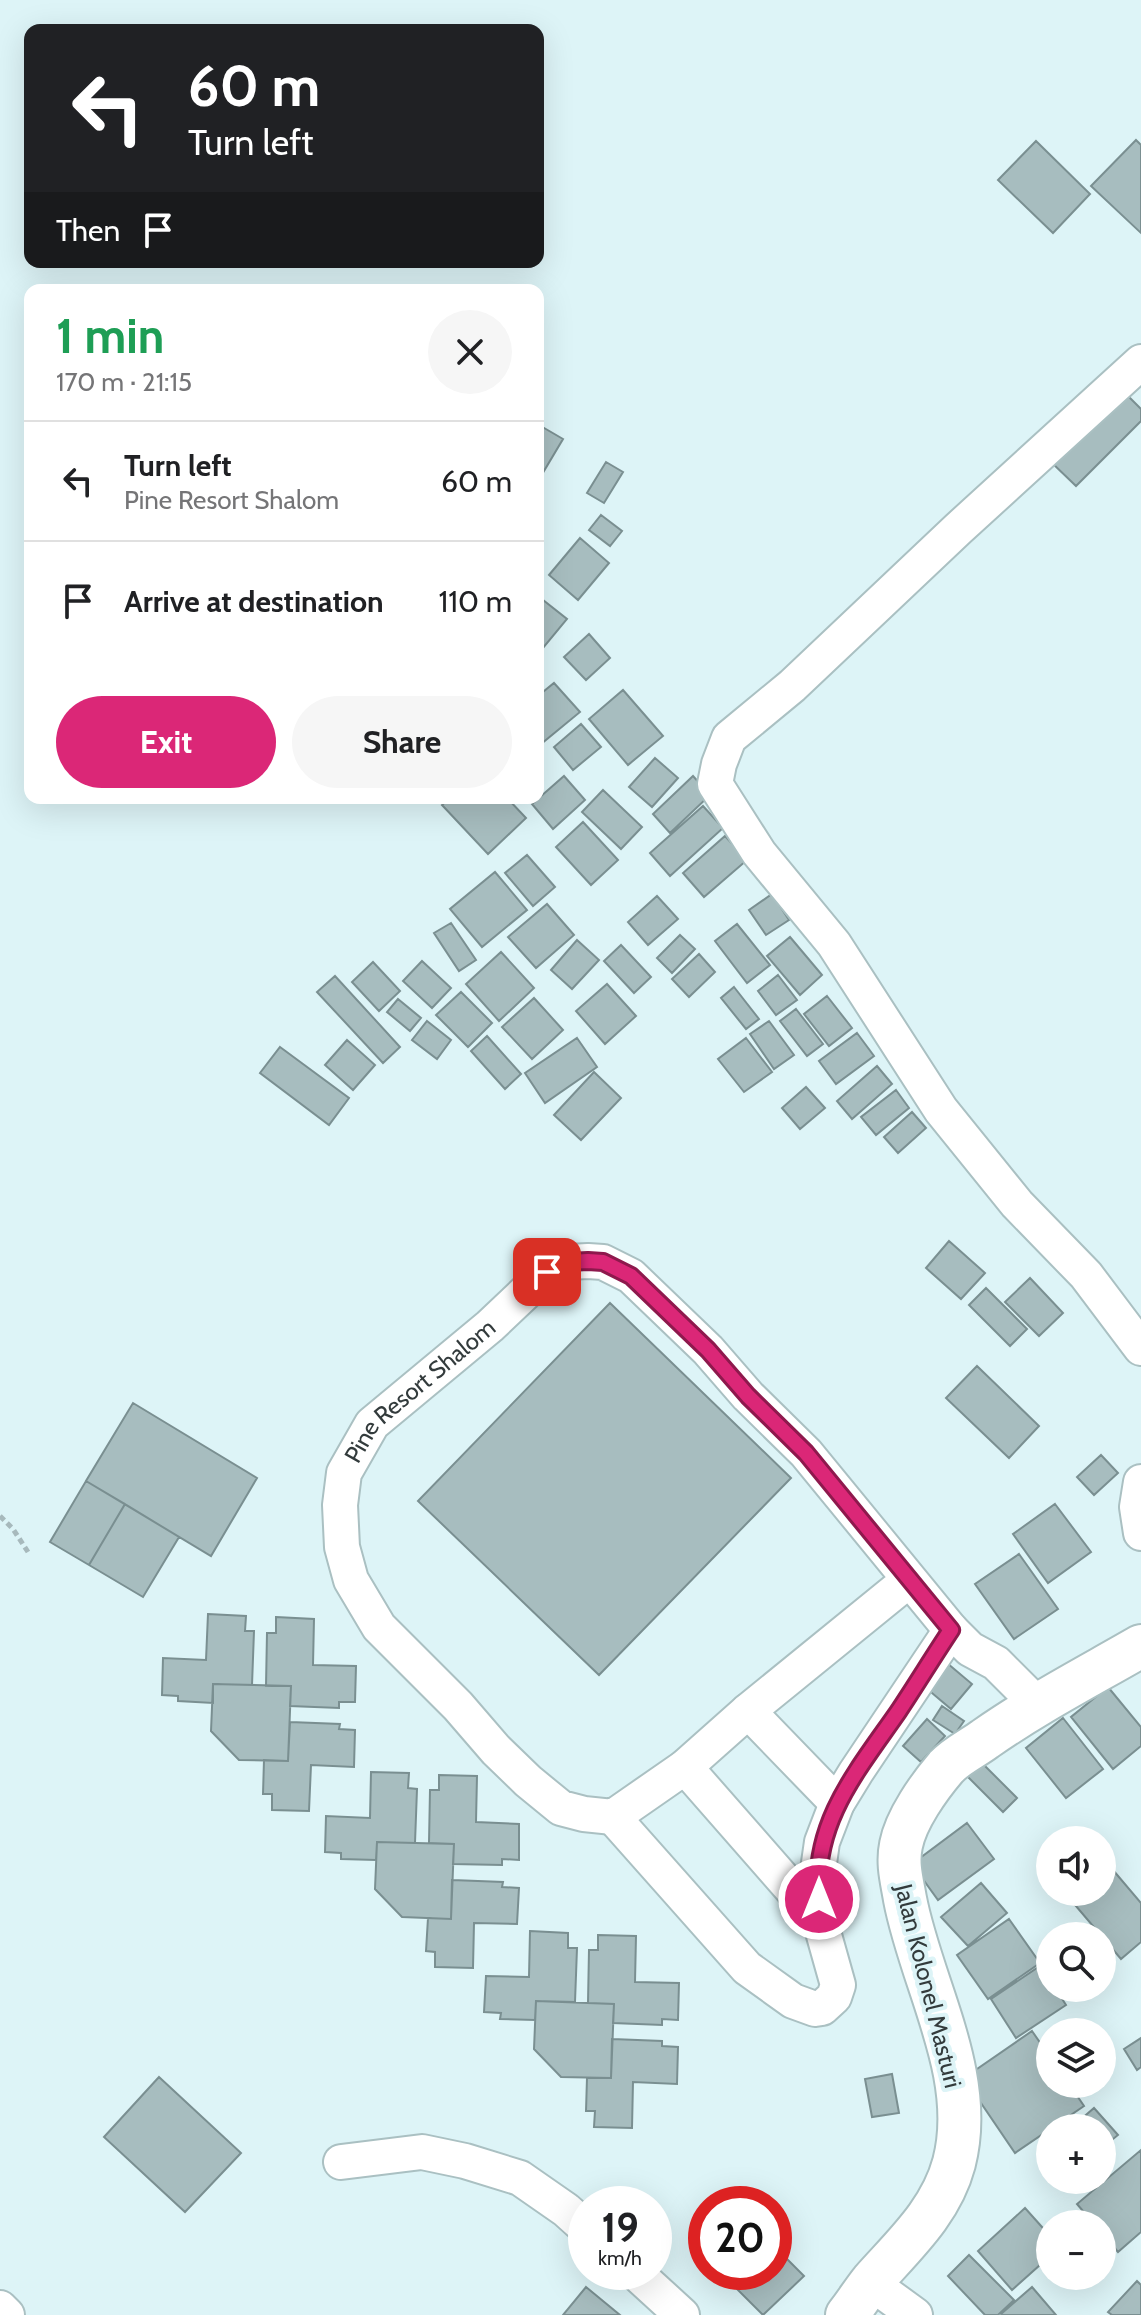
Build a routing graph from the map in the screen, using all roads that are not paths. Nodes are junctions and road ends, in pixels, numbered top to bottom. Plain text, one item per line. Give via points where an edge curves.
1 (1141, 362) edge
2 (1141, 1348) edge
3 (1141, 1482) edge
4 (1141, 1533) edge
5 (909, 1580) junction
6 (960, 1639) junction
7 (1141, 1646) edge
8 (748, 1711) junction
9 (1027, 1711) junction
10 (685, 1767) junction
11 (837, 1803) junction
12 (613, 1817) junction
13 (820, 1921) junction
14 (341, 2162) dead end
15 (568, 2212) edge
16 (655, 2290) edge
17 (859, 2299) edge
18 (0, 2308) edge
19 (7, 2315) edge
20 (682, 2315) edge
21 (915, 2315) edge

1 - 2 street via 792,686 729,738 715,784 759,853 834,944 941,1110 1017,1204 1086,1275
3 - 4 street
5 - 6 street, Pine Resort Shalom
5 - 8 street
5 - 12 street, Pine Resort Shalom via 806,1453 631,1276 588,1261 547,1272 372,1424 344,1473 342,1547 351,1580 379,1627 496,1750 561,1808
6 - 9 street, Pine Resort Shalom via 996,1663
6 - 11 street
7 - 9 main road, Jalan Kolonel Masturi
8 - 10 street
8 - 11 street
9 - 17 main road, Jalan Kolonel Masturi via 947,1766 911,1819 901,1844 899,1869 909,1920 950,2051 958,2144 939,2201
10 - 12 street
10 - 13 street
11 - 13 street via 818,1860
12 - 13 street via 747,1968 793,2001 815,2009 834,1997 838,1985
14 - 15 street via 422,2152 465,2161 520,2178
16 - 20 street
17 - 21 street
18 - 19 street

